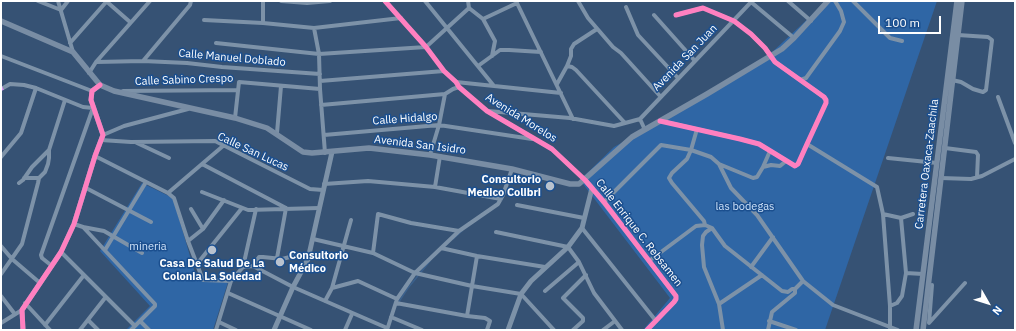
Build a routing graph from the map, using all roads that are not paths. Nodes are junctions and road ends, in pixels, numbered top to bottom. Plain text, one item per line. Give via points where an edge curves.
1 (38, 1) edge
2 (58, 1) edge
3 (68, 1) edge
4 (106, 1) edge
5 (150, 1) edge
6 (192, 1) edge
7 (263, 1) edge
8 (281, 1) edge
9 (330, 1) edge
10 (385, 1) edge
11 (425, 1) edge
12 (468, 1) edge
13 (578, 1) edge
14 (788, 1) edge
15 (828, 1) edge
16 (834, 1) edge
17 (853, 1) edge
18 (957, 1) edge
19 (962, 1) edge
20 (517, 2) edge
21 (752, 2) edge
22 (626, 7) dead end
23 (469, 8) junction
24 (61, 10) junction
25 (654, 15) dead end
26 (676, 16) dead end
27 (401, 18) junction
28 (483, 19) junction
29 (204, 20) dead end
30 (1, 21) edge
31 (734, 21) junction
32 (811, 21) junction
33 (130, 22) junction
34 (262, 23) junction
35 (314, 28) junction
36 (448, 28) junction
37 (597, 29) junction
38 (958, 35) junction
39 (794, 38) junction
40 (902, 42) dead end
41 (70, 43) junction
42 (216, 43) dead end
43 (426, 47) junction
44 (73, 52) junction
45 (541, 52) junction
46 (319, 54) junction
47 (769, 55) junction
48 (1, 56) edge
49 (492, 56) junction
50 (142, 61) junction
51 (695, 61) junction
52 (96, 62) junction
53 (478, 66) junction
54 (567, 66) junction
55 (444, 71) junction
56 (89, 73) junction
57 (320, 74) junction
58 (678, 78) junction
59 (800, 80) junction
60 (952, 80) junction
61 (320, 81) junction
62 (456, 82) junction
63 (556, 84) junction
64 (100, 85) junction
65 (281, 86) junction
66 (494, 86) junction
67 (2, 87) edge
68 (36, 88) junction
69 (459, 88) junction
70 (320, 89) junction
71 (238, 90) junction
72 (92, 91) junction
73 (114, 91) junction
74 (1, 93) edge
75 (561, 93) junction
76 (446, 94) junction
77 (660, 96) junction
78 (998, 97) dead end
79 (65, 100) junction
80 (322, 105) junction
81 (93, 108) junction
82 (188, 109) junction
83 (487, 111) junction
84 (235, 118) junction
85 (573, 119) junction
86 (640, 119) junction
87 (660, 121) junction
88 (626, 122) junction
89 (439, 125) junction
90 (697, 129) junction
91 (645, 130) junction
92 (277, 133) junction
93 (324, 135) junction
94 (102, 138) junction
95 (535, 139) junction
96 (136, 142) junction
97 (1015, 142) edge
98 (808, 144) junction
99 (223, 146) junction
100 (944, 148) junction
101 (49, 150) junction
102 (691, 150) junction
103 (770, 151) junction
104 (332, 152) junction
105 (325, 153) junction
106 (430, 155) junction
107 (95, 156) junction
108 (440, 156) junction
109 (1, 157) edge
110 (169, 158) dead end
111 (888, 158) dead end
112 (1015, 159) edge
113 (786, 161) junction
114 (937, 163) junction
115 (202, 164) junction
116 (719, 164) junction
117 (763, 167) junction
118 (512, 168) junction
119 (977, 177) junction
120 (24, 178) junction
121 (39, 178) junction
122 (941, 178) junction
123 (585, 180) junction
124 (146, 182) junction
125 (19, 183) dead end
126 (324, 184) junction
127 (435, 187) junction
128 (86, 188) junction
129 (592, 188) junction
130 (323, 190) junction
131 (202, 192) dead end
132 (168, 193) junction
133 (501, 199) junction
134 (224, 200) junction
135 (604, 202) junction
136 (517, 205) dead end
137 (242, 208) junction
138 (286, 208) junction
139 (319, 208) junction
140 (191, 209) dead end
141 (256, 209) junction
142 (130, 210) junction
143 (883, 214) junction
144 (913, 214) dead end
145 (584, 218) junction
146 (901, 218) junction
147 (351, 220) dead end
148 (151, 222) dead end
149 (74, 224) junction
150 (705, 224) junction
151 (83, 227) junction
152 (582, 228) junction
153 (712, 228) junction
154 (203, 229) junction
155 (459, 231) junction
156 (496, 232) dead end
157 (114, 236) junction
158 (773, 237) junction
159 (313, 239) junction
160 (188, 240) junction
161 (1, 246) edge
162 (344, 247) junction
163 (568, 247) junction
164 (441, 248) junction
165 (105, 250) junction
166 (61, 252) junction
167 (142, 253) dead end
168 (373, 253) junction
169 (477, 256) junction
170 (277, 258) junction
171 (12, 259) junction
172 (308, 259) junction
173 (649, 260) junction
174 (579, 262) junction
175 (197, 264) junction
176 (52, 266) junction
177 (243, 266) junction
178 (253, 266) junction
179 (545, 267) junction
180 (751, 267) junction
181 (415, 273) junction
182 (906, 273) junction
183 (1, 274) edge
184 (923, 274) junction
185 (84, 275) junction
186 (762, 275) junction
187 (586, 276) junction
188 (231, 281) junction
189 (803, 281) junction
190 (40, 283) junction
191 (965, 283) dead end
192 (932, 285) dead end
193 (472, 286) junction
194 (293, 287) junction
195 (332, 288) junction
196 (795, 290) junction
197 (545, 291) dead end
198 (228, 292) junction
199 (521, 294) junction
200 (1, 296) edge
201 (106, 298) junction
202 (325, 301) junction
203 (397, 301) junction
204 (25, 303) junction
205 (719, 304) junction
206 (890, 306) junction
207 (22, 310) junction
208 (14, 313) junction
209 (352, 314) junction
210 (280, 316) junction
211 (467, 316) junction
212 (391, 317) junction
213 (88, 320) junction
214 (140, 321) junction
215 (614, 321) junction
216 (656, 321) junction
217 (769, 321) junction
218 (218, 322) junction
219 (1, 323) edge
220 (929, 323) junction
221 (45, 325) junction
222 (135, 326) junction
223 (387, 329) edge
224 (890, 329) edge
225 (23, 330) edge
226 (50, 330) edge
227 (80, 330) edge
228 (98, 330) edge
229 (131, 330) edge
230 (149, 330) edge
231 (216, 330) edge
232 (236, 330) edge
233 (274, 330) edge
234 (311, 330) edge
235 (345, 330) edge
236 (422, 330) edge
237 (487, 330) edge
238 (508, 330) edge
239 (554, 330) edge
240 (573, 330) edge
241 (603, 330) edge
242 (622, 330) edge
243 (647, 330) edge
244 (723, 330) edge
245 (768, 330) edge
246 (796, 330) edge
247 (898, 330) edge
248 (916, 330) edge
249 (923, 330) edge

1 - 24 street
2 - 24 street
3 - 24 street
4 - 33 street
4 - 41 street
5 - 33 street
6 - 50 street
7 - 34 street
8 - 9 street
10 - 27 street, Avenida Morelos
11 - 36 street
12 - 23 street
13 - 37 street
14 - 32 street
15 - 32 main road
16 - 59 street via 841,11 844,22 806,78
17 - 40 street via 890,38
18 - 114 main road, Carretera Oaxaca-Zaachila
19 - 38 main road, Carretera Oaxaca-Zaachila
20 - 28 street
20 - 45 street
21 - 31 street, Avenida San Juan
21 - 39 street
22 - 58 street via 638,35
23 - 28 street
23 - 36 street
24 - 41 street
25 - 51 street
26 - 31 street via 703,8
27 - 35 street
27 - 43 street, Avenida Morelos
28 - 49 street via 495,41
29 - 34 street
30 - 44 main road
31 - 47 street via 752,34
31 - 51 street, Avenida San Juan
32 - 39 main road
33 - 52 street
34 - 35 street
35 - 46 street
36 - 43 street
36 - 53 street
37 - 54 street via 574,44 570,49 571,56
37 - 77 street
38 - 60 main road, Carretera Oaxaca-Zaachila
38 - 60 street via 988,37 992,40 986,90 983,92
39 - 47 main road via 782,49
41 - 44 street
42 - 46 street
43 - 46 street
43 - 55 street, Avenida Morelos
44 - 56 main road
45 - 49 street via 500,50
45 - 63 street
46 - 57 street
47 - 59 street
47 - 87 main road
48 - 72 street
49 - 53 street
50 - 52 street, Calle Manuel Doblado
50 - 57 street, Calle Manuel Doblado
51 - 58 street, Avenida San Juan
52 - 56 street
53 - 66 street
54 - 63 street
54 - 88 street via 576,70
55 - 61 street
55 - 62 street, Avenida Morelos
56 - 64 main road
57 - 61 street
58 - 77 street, Avenida San Juan
59 - 98 street via 826,100
60 - 100 main road, Carretera Oaxaca-Zaachila
61 - 70 street
62 - 66 street
62 - 69 street, Avenida Morelos
63 - 75 street
64 - 72 street
64 - 73 main road, Avenida San Isidro
65 - 70 street, Calle Sabino Crespo
65 - 71 street, Calle Sabino Crespo via 238,82
65 - 92 street
66 - 75 street
67 - 68 street via 10,84
67 - 74 street
68 - 79 street
68 - 109 street via 21,133
69 - 76 street
69 - 83 street, Avenida Morelos
70 - 80 street
71 - 73 street, Calle Sabino Crespo
71 - 84 street
72 - 81 street
73 - 82 main road, Avenida San Isidro
75 - 85 street
76 - 80 street
76 - 89 street
77 - 86 street, Avenida San Juan
78 - 97 street
79 - 81 street
79 - 101 street
80 - 93 street
81 - 94 street
81 - 176 street via 41,255
82 - 84 main road, Avenida San Isidro
82 - 94 street via 124,126
83 - 85 street
83 - 95 street, Avenida Morelos
84 - 92 main road, Avenida San Isidro
85 - 88 street via 614,126
86 - 88 street
86 - 91 street
87 - 90 street
87 - 91 main road
89 - 93 street, Calle Hidalgo
89 - 95 street, Calle Hidalgo
89 - 106 street
90 - 102 street
90 - 103 street via 759,144
91 - 123 main road via 632,138
92 - 105 main road, Avenida San Isidro via 303,152
93 - 105 street
94 - 96 street, Calle San Lucas
94 - 107 street
95 - 123 street, Avenida Morelos via 552,149
96 - 99 street, Calle San Lucas via 215,142
96 - 110 street
98 - 113 street via 798,164 795,166
98 - 143 street via 877,187
99 - 115 street
99 - 130 street, Calle San Lucas via 310,189
100 - 119 street via 976,152
100 - 122 main road, Carretera Oaxaca-Zaachila
101 - 120 street
101 - 121 street via 48,164
102 - 116 street via 711,157
102 - 135 street via 661,145
102 - 150 street via 687,159 669,178
103 - 113 street
103 - 117 street
104 - 105 main road, Avenida San Isidro
104 - 106 main road, Avenida San Isidro via 369,148
104 - 126 street
106 - 108 main road, Avenida San Isidro
107 - 124 street
107 - 128 street
108 - 118 main road, Avenida San Isidro
108 - 127 street
111 - 114 street
112 - 119 street
113 - 117 street via 780,166
114 - 184 main road, Carretera Oaxaca-Zaachila
115 - 132 street
115 - 138 street
116 - 117 street via 753,178 757,178
116 - 158 street via 731,188 758,215
118 - 123 main road, Avenida San Isidro via 570,184 579,184
118 - 133 street
119 - 122 street
120 - 121 street
120 - 125 street
121 - 171 street via 22,244
122 - 249 main road, Carretera Oaxaca-Zaachila
123 - 129 street, Calle Enrique C. Rebsamen
124 - 132 street
124 - 142 street
126 - 127 street via 368,181
126 - 130 street
127 - 133 street
128 - 142 street
128 - 149 street
129 - 135 street, Calle Enrique C. Rebsamen
129 - 145 street
130 - 139 street
131 - 134 street
132 - 160 street via 174,198
133 - 155 street via 498,204
134 - 137 street
134 - 154 street
135 - 173 street, Calle Enrique C. Rebsamen
136 - 145 street
137 - 141 street
137 - 175 street
138 - 139 street
138 - 141 street
138 - 170 street
139 - 159 street
140 - 154 street
141 - 177 street
142 - 148 street
142 - 157 street
143 - 146 street
143 - 206 street
144 - 146 street
145 - 152 street
146 - 182 street
147 - 162 street
149 - 151 street
149 - 166 street
150 - 153 street
150 - 173 street via 696,226
151 - 157 street via 99,229
151 - 165 street
152 - 163 street
152 - 216 street
153 - 180 street via 725,246
153 - 205 street via 703,236 702,245 704,266
154 - 160 street
155 - 164 street
155 - 168 street via 411,223 378,214
156 - 163 street
157 - 165 street
157 - 167 street
158 - 180 street
158 - 189 street
159 - 162 street
159 - 172 street
160 - 175 street
161 - 171 street
162 - 168 street
162 - 195 street
163 - 174 street
163 - 179 street
164 - 169 street
164 - 181 street
165 - 214 street via 155,304
166 - 176 street
166 - 185 street
168 - 181 street
169 - 179 street
169 - 193 street
170 - 172 street via 294,256
170 - 178 street via 259,257
171 - 183 street
171 - 190 street
172 - 194 street
173 - 216 street, Calle Enrique C. Rebsamen via 676,296
174 - 187 street
174 - 197 street
175 - 188 street via 203,280
176 - 190 street
177 - 178 street
177 - 188 street
178 - 194 street
179 - 199 street
180 - 186 street
181 - 193 street
181 - 203 street
182 - 184 street
182 - 206 street via 902,296 897,303
184 - 248 main road, Carretera Oaxaca-Zaachila
185 - 201 street
185 - 221 street
186 - 196 street via 782,291
186 - 205 street
187 - 215 street via 594,293
187 - 240 street via 563,298 583,319
188 - 198 street
189 - 196 street
189 - 224 street via 833,305
190 - 204 street
191 - 220 street
192 - 220 street
193 - 199 street
193 - 211 street
194 - 202 street
194 - 210 street
195 - 202 street
195 - 203 street via 358,281
196 - 217 street via 795,293 772,312
198 - 210 street
198 - 218 street
199 - 238 street
199 - 239 street
200 - 208 street
201 - 213 street
201 - 222 street
202 - 209 street
203 - 211 street
203 - 212 street
204 - 207 street
204 - 221 street
205 - 244 street
206 - 224 street
207 - 208 street
207 - 225 street
208 - 219 street
209 - 223 street
209 - 235 street
210 - 233 street
210 - 234 street
211 - 237 street via 488,319 490,325
212 - 223 street
212 - 236 street
213 - 227 street
213 - 228 street
214 - 222 street
214 - 230 street
215 - 241 street
215 - 242 street
216 - 243 street
217 - 245 street
217 - 246 street
218 - 231 street
218 - 232 street
220 - 249 street
221 - 226 street
222 - 229 street
224 - 247 street

